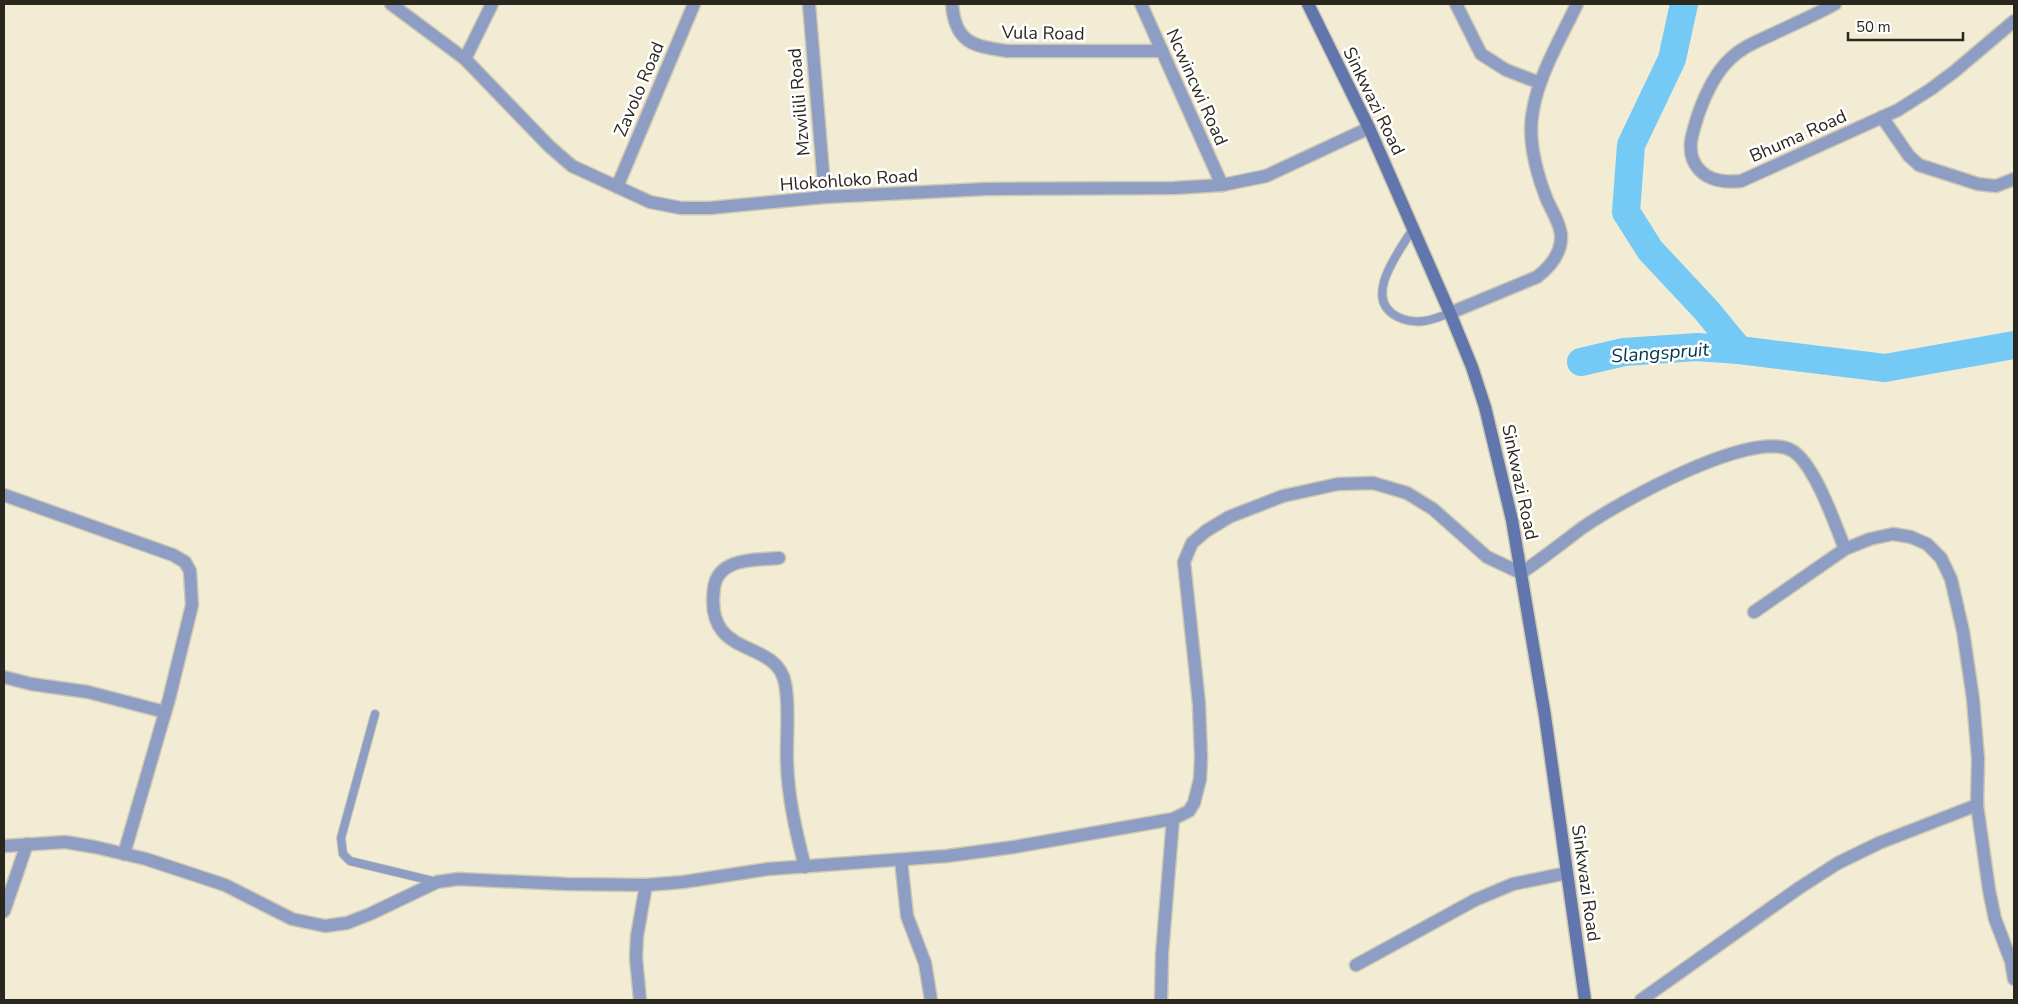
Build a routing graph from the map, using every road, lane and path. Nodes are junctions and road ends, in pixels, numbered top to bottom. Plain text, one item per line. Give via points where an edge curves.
1 (391, 4) edge
2 (492, 4) edge
3 (694, 4) edge
4 (809, 4) edge
5 (952, 4) edge
6 (1141, 4) edge
7 (1308, 4) edge
8 (1456, 4) edge
9 (1577, 4) edge
10 (1835, 4) edge
11 (2014, 21) edge
12 (1162, 51) junction
13 (465, 59) junction
14 (1540, 83) junction
15 (1882, 117) junction
16 (1369, 128) junction
17 (2014, 179) edge
18 (1222, 185) junction
19 (617, 187) junction
20 (825, 197) junction
21 (1412, 230) junction
22 (1450, 312) junction
23 (4, 496) edge
24 (1845, 548) junction
25 (780, 558) dead end
26 (1521, 574) junction
27 (1754, 612) dead end
28 (4, 677) edge
29 (165, 712) junction
30 (375, 714) dead end
31 (1977, 805) junction
32 (1173, 819) junction
33 (26, 844) junction
34 (4, 846) edge
35 (124, 854) junction
36 (901, 860) junction
37 (805, 867) junction
38 (1567, 873) junction
39 (437, 882) junction
40 (646, 884) junction
41 (4, 911) edge
42 (1356, 965) dead end
43 (2014, 978) edge
44 (640, 1000) edge
45 (931, 1000) edge
46 (1161, 1000) edge
47 (1585, 1000) edge
48 (1641, 1000) edge

1 - 13 street, Hlokohloko Road
2 - 13 street
3 - 19 street, Zavolo Road
4 - 20 street, Mzwilili Road
5 - 12 street, Vula Road via 957,29 980,47 1007,52
6 - 12 street, Ncwincwi Road
7 - 16 street, Sinkwazi Road
8 - 14 street via 1481,54 1506,70
9 - 14 street
10 - 15 street, Bhuma Road via 1745,47 1730,59 1704,96 1690,144 1691,155 1701,172 1710,178 1741,181
11 - 15 street, Bhuma Road via 1931,89
12 - 18 street, Ncwincwi Road
13 - 19 street, Hlokohloko Road via 562,159
14 - 22 street via 1531,125 1533,151 1537,172 1561,236 1555,260 1537,277
15 - 17 street via 1919,165 1978,184 1996,186
16 - 18 street, Hlokohloko Road via 1266,176
16 - 21 street, Sinkwazi Road
18 - 20 street, Hlokohloko Road via 986,188
19 - 20 street, Hlokohloko Road via 650,202 681,208
21 - 22 street, Sinkwazi Road
21 - 22 lane via 1383,284 1385,307 1407,321 1423,322
22 - 26 street, Sinkwazi Road via 1485,407 1510,511
23 - 29 street via 147,544 185,562 191,577 192,605
24 - 26 street via 1820,490 1801,457 1781,446 1763,446 1728,454 1674,476 1583,528
24 - 27 street
24 - 31 street via 1893,534 1927,544 1941,558 1951,579 1963,631 1978,759
25 - 37 street via 727,566 714,586 713,606 722,632 734,642 768,658 779,668 785,680 791,809
26 - 32 street via 1486,557 1433,509 1407,494 1373,483 1338,484 1283,496 1229,517 1206,531 1192,543 1184,562 1199,704 1200,779 1189,811
26 - 38 street, Sinkwazi Road
28 - 29 street via 88,692
29 - 35 street
30 - 39 lane via 341,838 343,854 350,861
31 - 43 street via 1995,919
31 - 48 street via 1879,843 1838,863
32 - 36 street via 1014,847
32 - 46 street
33 - 34 street
33 - 35 street via 64,842
33 - 41 street
35 - 39 street via 179,868 225,885 292,919 325,926 347,923 370,914
36 - 37 street
36 - 45 street via 907,916 925,963
37 - 40 street
38 - 42 street via 1513,884 1475,900
38 - 47 street, Sinkwazi Road
39 - 40 street via 458,879
40 - 44 street via 637,936

